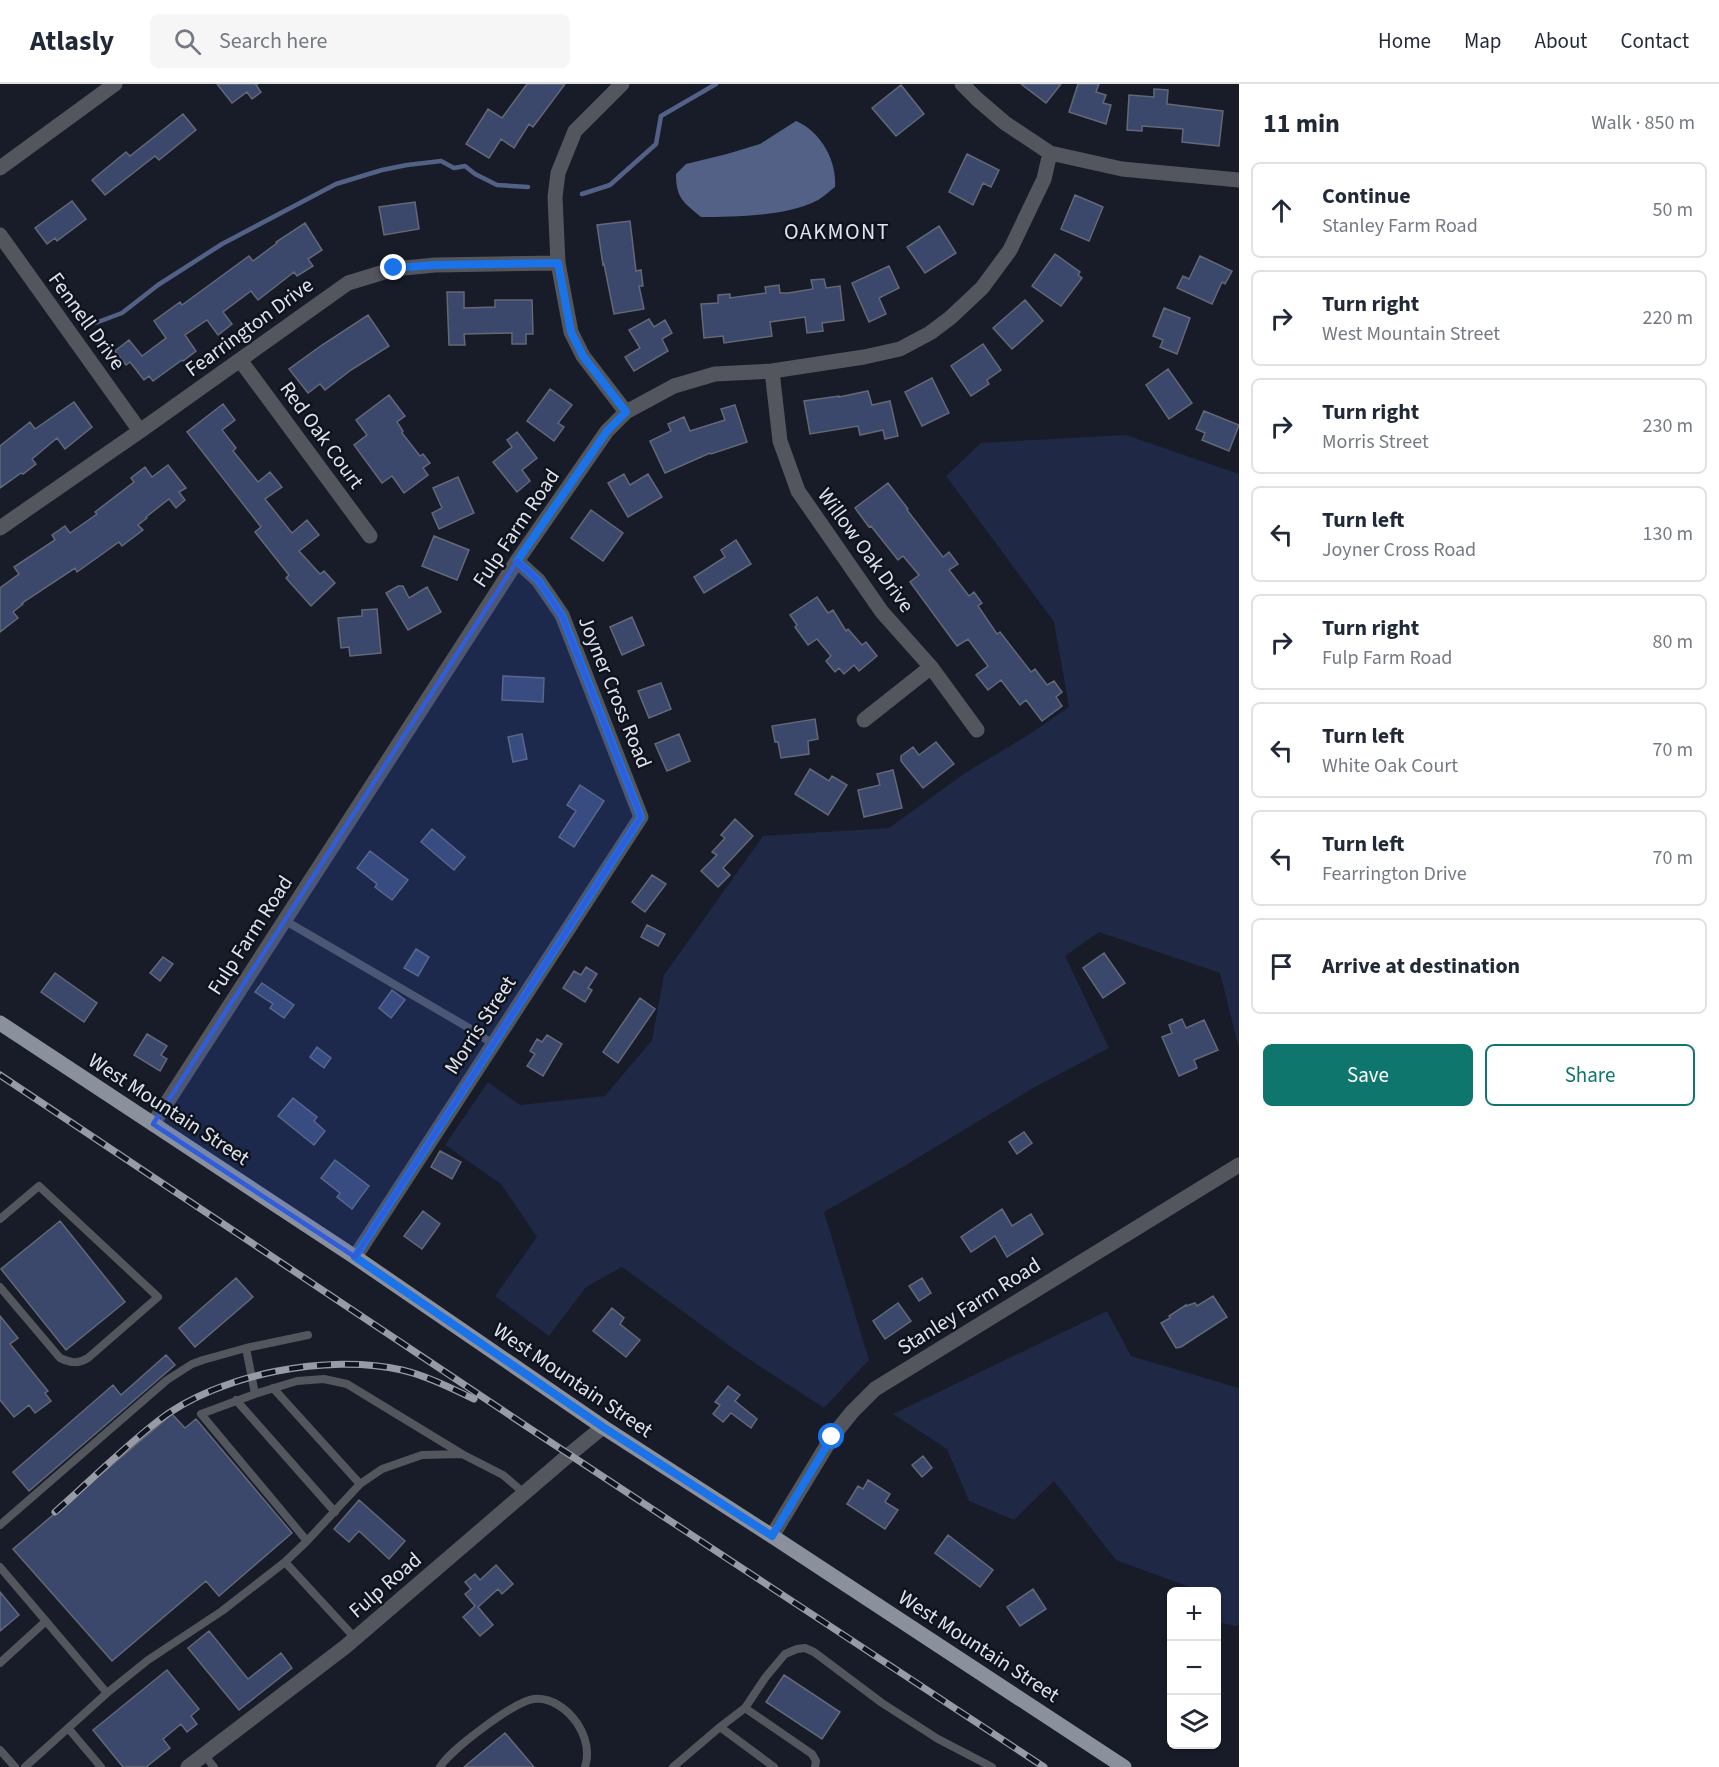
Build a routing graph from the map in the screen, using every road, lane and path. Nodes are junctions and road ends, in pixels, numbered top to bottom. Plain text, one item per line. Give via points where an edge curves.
1 (115, 84) edge
2 (622, 84) edge
3 (962, 84) edge
4 (1050, 153) junction
5 (0, 168) edge
6 (1239, 180) edge
7 (0, 235) edge
8 (558, 263) junction
9 (240, 360) junction
10 (772, 371) junction
11 (626, 412) junction
12 (140, 431) junction
13 (0, 528) edge
14 (370, 536) dead end
15 (517, 561) junction
16 (931, 667) junction
17 (864, 720) dead end
18 (977, 730) dead end
19 (641, 817) joint
20 (284, 920) junction
21 (2, 1028) edge
22 (493, 1044) junction
23 (153, 1124) junction
24 (1239, 1165) edge
25 (0, 1219) edge
26 (355, 1257) junction
27 (0, 1287) edge
28 (308, 1335) dead end
29 (246, 1348) junction
30 (273, 1388) junction
31 (255, 1394) junction
32 (236, 1400) junction
33 (603, 1427) junction
34 (462, 1454) junction
35 (360, 1484) junction
36 (524, 1493) junction
37 (335, 1512) junction
38 (0, 1525) edge
39 (772, 1536) junction
40 (307, 1541) junction
41 (285, 1562) junction
42 (0, 1567) edge
43 (46, 1621) junction
44 (355, 1638) junction
45 (0, 1663) edge
46 (107, 1693) junction
47 (745, 1708) junction
48 (720, 1727) junction
49 (68, 1728) junction
50 (0, 1750) edge
51 (204, 1755) junction
52 (15, 1767) edge
53 (25, 1767) edge
54 (101, 1767) edge
55 (188, 1767) edge
56 (214, 1767) edge
57 (440, 1767) edge
58 (585, 1767) edge
59 (673, 1767) edge
60 (774, 1767) edge
61 (815, 1767) edge
62 (992, 1767) edge
63 (1124, 1767) edge

1 - 5 street
2 - 8 street via 575,131 558,172
3 - 4 street via 1005,123
4 - 6 street via 1122,169
4 - 10 street, Fulp Farm Road via 1044,179 1010,250 982,288 950,318 900,349
7 - 12 street, Fennell Drive
8 - 9 street, Fearrington Drive via 394,268 348,283
8 - 11 street via 571,332 583,356
9 - 12 street, Fearrington Drive
9 - 14 street, Red Oak Court
10 - 11 street, Fulp Farm Road via 715,374 674,386
10 - 16 street, Willow Oak Drive via 780,441 798,491 882,612
11 - 15 street, Fulp Farm Road via 607,431
12 - 13 street, Fearrington Drive
15 - 19 street, Joyner Cross Road via 538,580 562,615
15 - 20 street, Fulp Farm Road
16 - 17 street
16 - 18 street, Willow Oak Drive
19 - 22 street, Morris Street
20 - 22 lane
20 - 23 street, Fulp Farm Road
21 - 23 main road, West Mountain Street
22 - 26 street, Morris Street
23 - 26 main road, West Mountain Street
24 - 39 street, Stanley Farm Road via 874,1389 832,1437
25 - 27 lane via 39,1186 158,1297 80,1363 60,1358
26 - 33 main road, West Mountain Street
28 - 29 lane
29 - 31 lane
29 - 38 lane via 192,1364 167,1380
30 - 31 lane
30 - 34 lane via 324,1379 346,1384
30 - 35 lane
31 - 32 lane
32 - 37 lane
32 - 40 lane via 201,1414
33 - 36 street, Fulp Road
33 - 39 main road, West Mountain Street
34 - 35 lane via 422,1455 382,1469
34 - 36 lane via 504,1475
35 - 37 lane
36 - 44 street, Fulp Road
37 - 40 lane
39 - 63 main road, West Mountain Street
40 - 41 lane
41 - 44 lane
41 - 46 lane
42 - 43 lane
43 - 45 lane
43 - 46 lane
44 - 51 street, Fulp Road
46 - 49 lane
47 - 48 lane
47 - 61 lane via 812,1754
47 - 62 lane via 780,1659 805,1648 938,1739
48 - 59 lane
48 - 60 lane
49 - 53 lane
49 - 54 lane
50 - 52 lane
51 - 55 street, Fulp Road
51 - 56 lane
57 - 58 lane via 451,1754 520,1704 546,1699 559,1705 582,1731 588,1745

